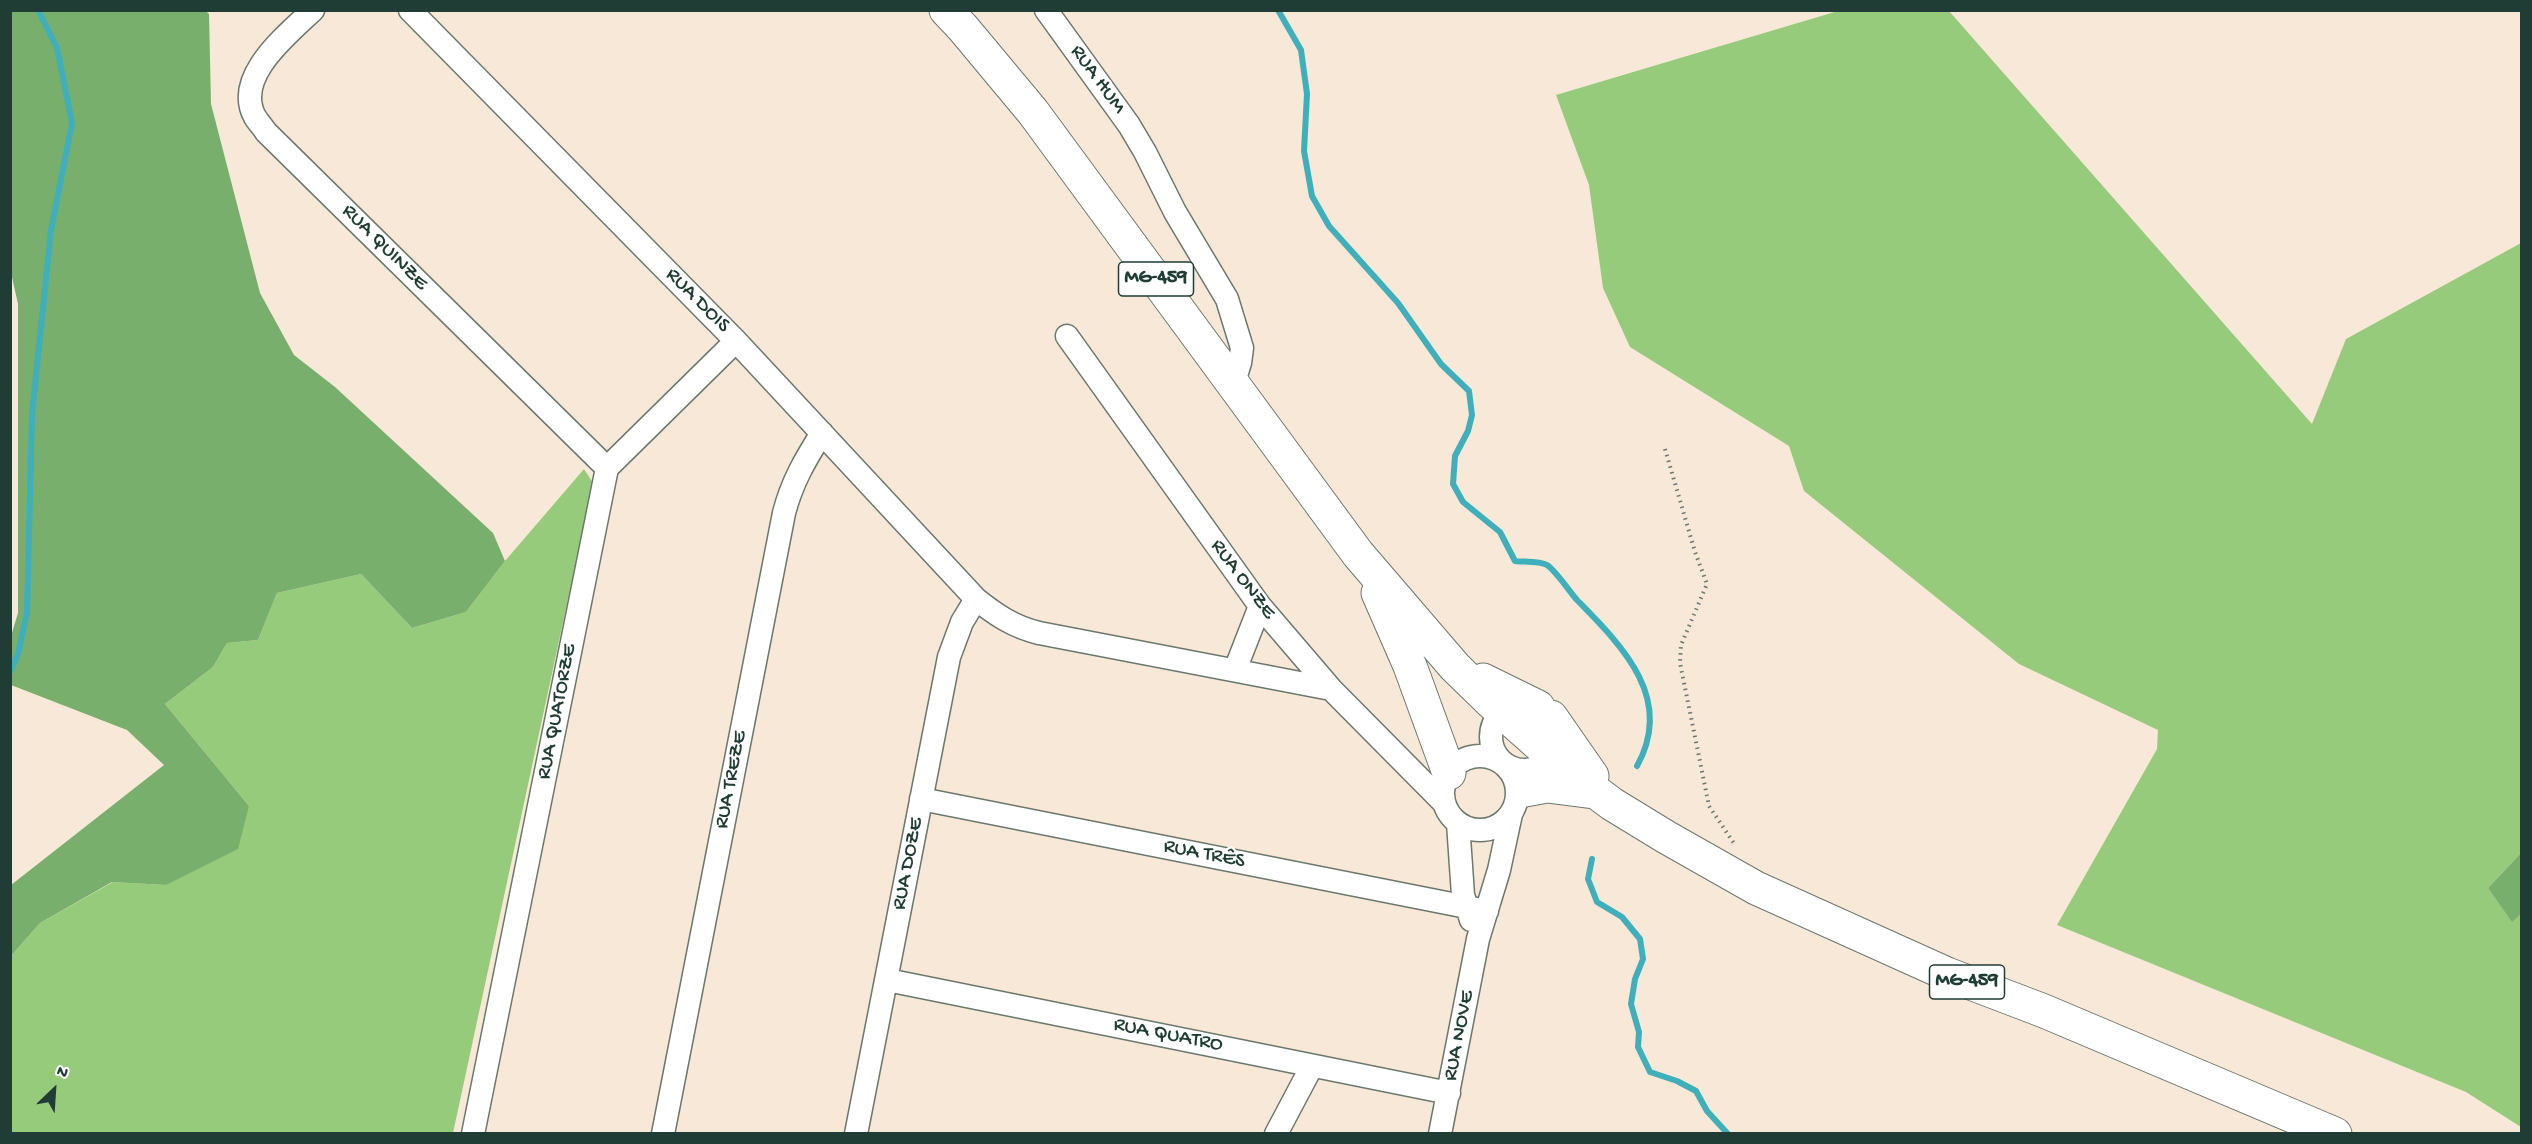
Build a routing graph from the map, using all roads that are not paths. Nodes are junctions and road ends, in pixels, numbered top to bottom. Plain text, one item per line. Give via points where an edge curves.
1 (312, 10) edge
2 (410, 10) edge
3 (946, 10) edge
4 (1046, 10) edge
5 (1067, 336) dead end
6 (736, 341) junction
7 (1233, 385) junction
8 (822, 433) junction
9 (607, 468) junction
10 (1358, 554) junction
11 (976, 599) junction
12 (1260, 606) junction
13 (1455, 667) junction
14 (1234, 670) junction
15 (1331, 689) junction
16 (1544, 712) junction
17 (1497, 725) junction
18 (1503, 764) junction
19 (1453, 778) junction
20 (1529, 786) junction
21 (1604, 798) junction
22 (921, 800) junction
23 (1458, 823) junction
24 (1477, 909) junction
25 (887, 980) junction
26 (1312, 1066) junction
27 (1449, 1093) junction
28 (473, 1134) edge
29 (663, 1134) edge
30 (856, 1134) edge
31 (1276, 1134) edge
32 (1440, 1134) edge
33 (2335, 1134) edge

1 - 9 street, RUA QUINZE via 260,65 252,84 250,101 254,116
2 - 6 street, RUA DOIS
3 - 7 main road, MG-459 via 1033,112
4 - 7 street, RUA HUM via 1113,100 1227,299 1242,348
5 - 12 street, RUA ONZE
6 - 8 street, RUA DOIS
6 - 9 street
7 - 10 main road, MG-459
8 - 11 street, RUA DOIS
8 - 29 street, RUA TREZE via 795,479 784,513
9 - 28 street, RUA QUATORZE
10 - 13 main road, MG-459
10 - 19 main road via 1391,621
11 - 14 street, RUA DOIS via 1018,628
11 - 22 street, RUA DOZE via 949,657
12 - 14 street
12 - 15 street, RUA ONZE
13 - 16 main road
13 - 17 main road, MG-459
14 - 15 street, RUA DOIS
15 - 19 street, RUA ONZE
16 - 17 street via 1516,705
16 - 20 street via 1558,737
16 - 21 main road
17 - 18 street via 1492,747
17 - 19 street
17 - 20 main road, MG-459
18 - 19 street via 1486,757
18 - 20 street via 1521,770
18 - 20 street via 1516,784
19 - 23 street, RUA ONZE via 1449,814
20 - 21 main road, MG-459
20 - 21 main road
20 - 23 street via 1501,824 1487,830 1472,830
20 - 24 street via 1499,870
21 - 33 main road, MG-459 via 1705,860 1775,897 1947,974
22 - 24 street, RUA TRÊS
22 - 25 street, RUA DOZE
23 - 24 street, RUA NOVE via 1461,879
24 - 27 street, RUA NOVE via 1478,939
25 - 26 street, RUA QUATRO
25 - 30 street, RUA DOZE
26 - 27 street, RUA QUATRO
26 - 31 street
27 - 32 street, RUA NOVE

